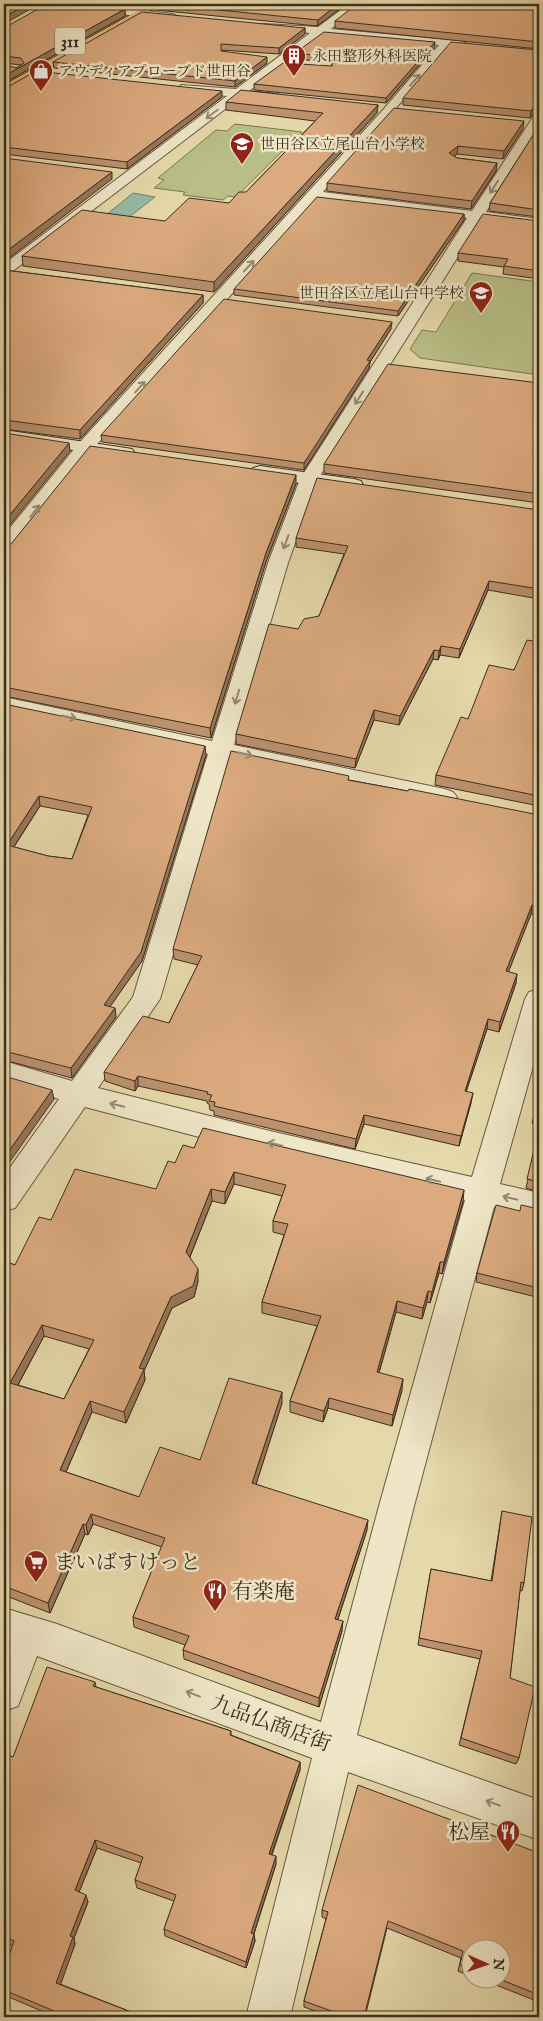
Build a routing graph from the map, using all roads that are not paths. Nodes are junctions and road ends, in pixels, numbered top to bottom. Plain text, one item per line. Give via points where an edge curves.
1 (60, 4) edge
2 (157, 4) edge
3 (356, 4) edge
4 (138, 9) edge
5 (123, 12) junction
6 (188, 18) edge
7 (254, 25) edge
8 (320, 31) junction
9 (447, 43) junction
10 (476, 46) edge
11 (416, 56) edge
12 (264, 57) edge
13 (434, 58) junction
14 (281, 61) junction
15 (299, 64) edge
16 (37, 72) junction
17 (59, 74) edge
18 (4, 76) edge
19 (173, 86) edge
20 (4, 90) edge
21 (239, 93) junction
22 (284, 98) edge
23 (370, 107) edge
24 (390, 109) junction
25 (409, 111) edge
26 (532, 122) edge
27 (111, 172) edge
28 (131, 175) junction
29 (312, 195) junction
30 (476, 215) junction
31 (539, 223) edge
32 (4, 271) edge
33 (26, 273) edge
34 (197, 297) edge
35 (217, 300) junction
36 (236, 302) edge
37 (4, 435) edge
38 (86, 447) junction
39 (141, 455) edge
40 (244, 470) edge
41 (309, 479) junction
42 (368, 487) edge
43 (4, 548) edge
44 (4, 704) edge
45 (221, 748) junction
46 (465, 801) edge
47 (539, 999) edge
48 (4, 1072) edge
49 (78, 1095) junction
50 (481, 1191) junction
51 (4, 1199) edge
52 (539, 1205) edge
53 (15, 1631) edge
54 (4, 1692) edge
55 (334, 1747) junction
56 (539, 1820) edge
57 (268, 2017) edge

1 - 5 street
2 - 4 main road, 311
3 - 8 street
4 - 5 main road, 311
4 - 6 street
4 - 16 main road, 311
5 - 18 main road, 311
7 - 8 street
8 - 9 street
8 - 14 street
9 - 10 street
9 - 13 street
11 - 13 street
12 - 14 street
24 -> 13 street
14 - 15 street
14 - 21 street
16 - 17 street
16 - 20 main road, 311
19 - 21 street
21 - 22 street
21 -> 28 street
23 - 24 street
24 - 25 street
24 - 29 street
26 -> 30 street via 499,165
27 - 28 street
28 - 32 street
29 - 30 street
35 -> 29 street
30 - 31 street
30 -> 41 street via 397,323 391,365
32 - 33 street
34 - 35 street
35 - 36 street
38 -> 35 street
37 - 38 street
38 - 39 street
43 -> 38 street
40 - 41 street
41 - 42 street
41 -> 45 street via 278,563
44 -> 45 street
45 -> 46 street
45 - 49 street via 146,999
47 - 50 street
48 - 49 street
50 -> 49 street
49 - 51 street
52 -> 50 street
50 - 55 street
53 - 54 street
55 -> 53 street, 九品仏商店街 via 57,1643
56 -> 55 street, 九品仏商店街
55 - 57 street

